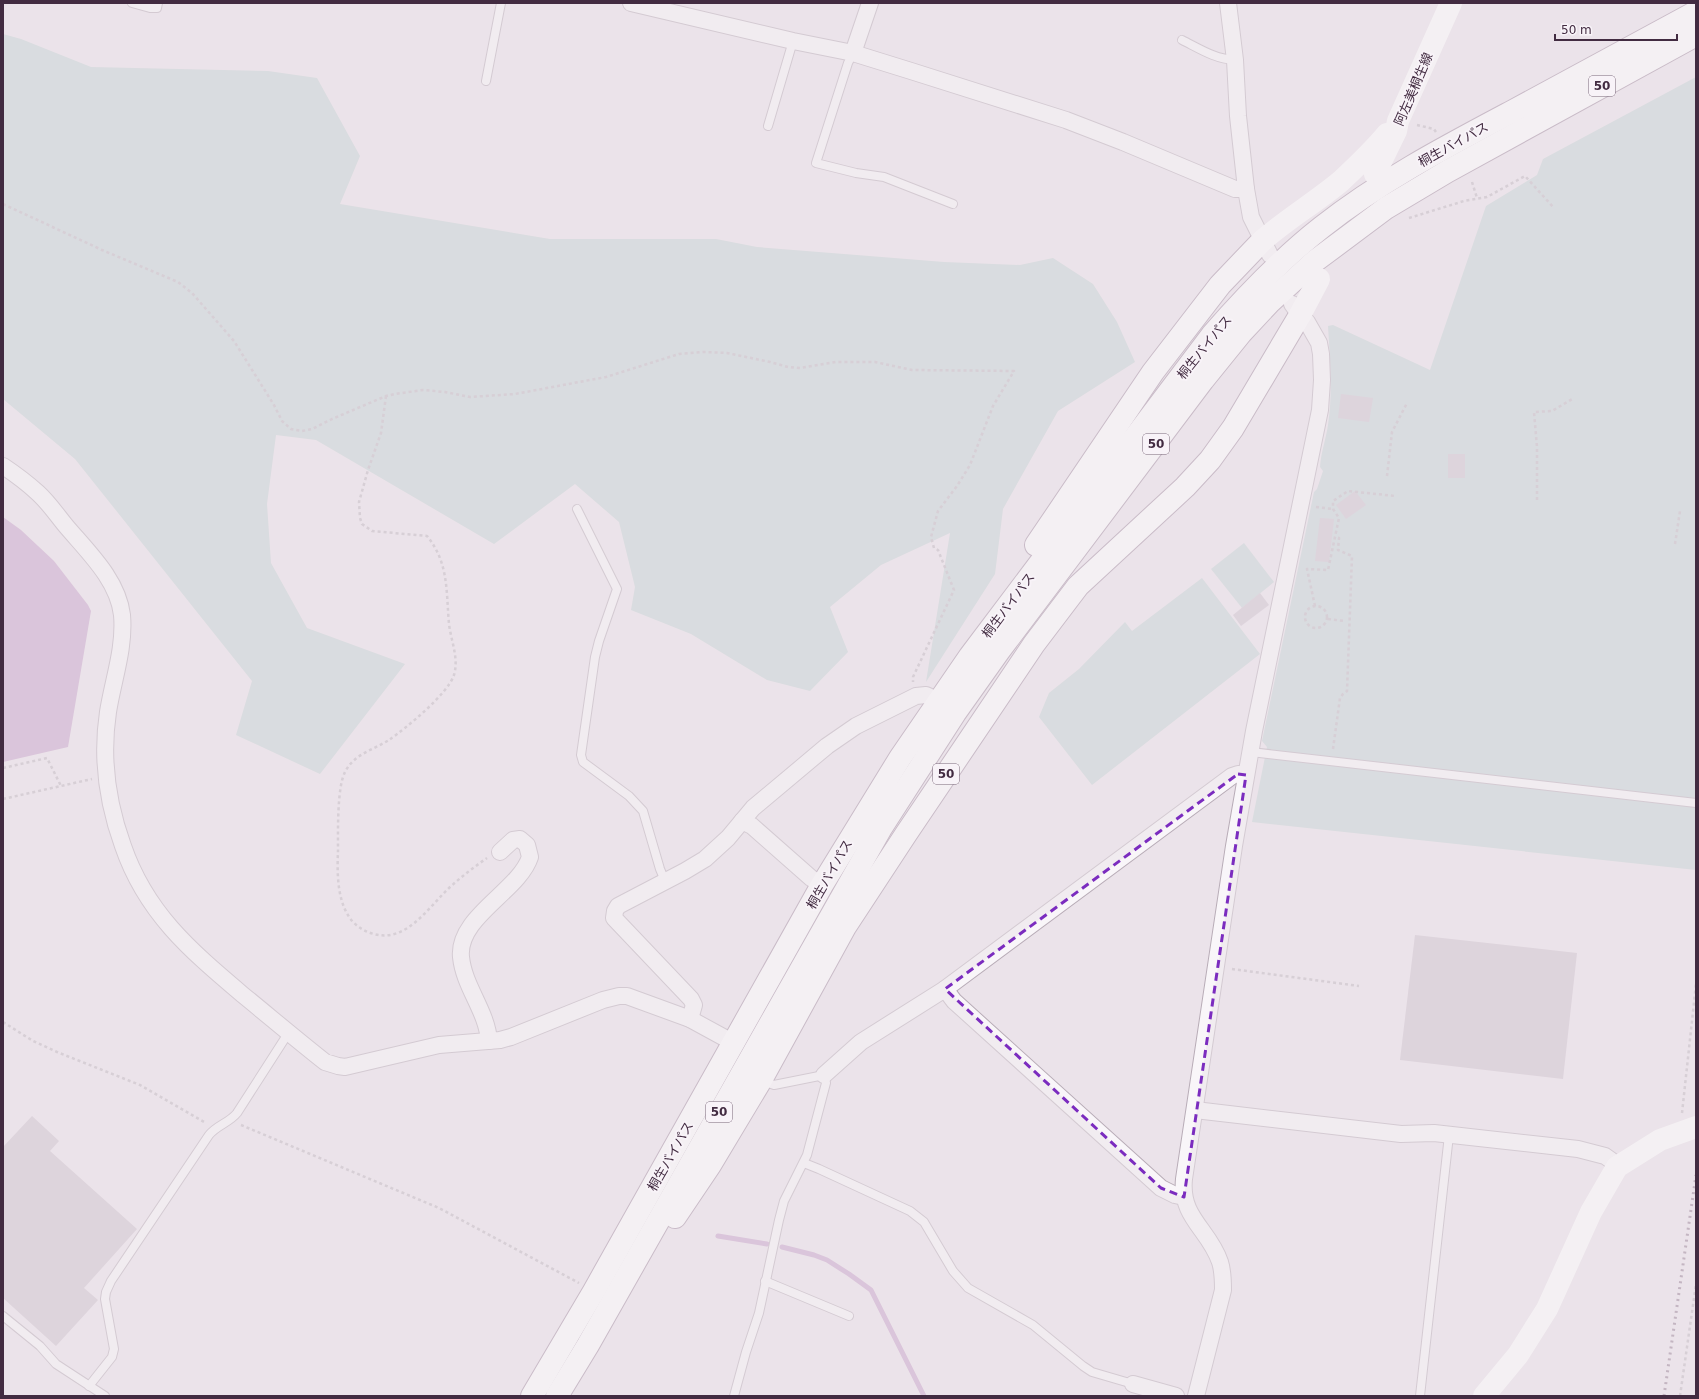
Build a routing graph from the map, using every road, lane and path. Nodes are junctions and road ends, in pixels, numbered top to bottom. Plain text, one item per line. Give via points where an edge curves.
1 (132, 3) edge
2 (158, 3) edge
3 (501, 3) edge
4 (631, 3) edge
5 (870, 3) edge
6 (1228, 3) edge
7 (1451, 3) edge
8 (652, 5) edge
9 (1696, 12) edge
10 (1696, 35) edge
11 (1182, 40) dead end
12 (793, 41) junction
13 (853, 53) junction
14 (1235, 60) junction
15 (486, 81) dead end
16 (1406, 123) junction
17 (768, 126) dead end
18 (1443, 130) dead end
19 (1375, 174) dead end
20 (1472, 182) dead end
21 (1246, 189) junction
22 (1477, 198) junction
23 (3, 204) edge
24 (953, 204) dead end
25 (1554, 208) dead end
26 (1408, 218) dead end
27 (1266, 248) junction
28 (1319, 279) dead end
29 (1296, 310) junction
30 (386, 396) junction
31 (1574, 398) dead end
32 (1407, 403) dead end
33 (3, 466) edge
34 (1387, 476) dead end
35 (1395, 496) dead end
36 (1537, 500) dead end
37 (1310, 506) dead end
38 (577, 509) dead end
39 (1333, 509) junction
40 (1680, 511) dead end
41 (1336, 537) junction
42 (1675, 544) dead end
43 (1315, 606) junction
44 (1328, 619) junction
45 (1344, 621) dead end
46 (970, 656) junction
47 (916, 696) junction
48 (939, 701) junction
49 (1251, 752) junction
50 (1332, 762) junction
51 (3, 768) edge
52 (1246, 775) junction
53 (106, 776) junction
54 (61, 786) junction
55 (3, 799) edge
56 (1696, 803) edge
57 (742, 820) junction
58 (500, 852) joint
59 (665, 881) junction
60 (822, 885) junction
61 (1227, 968) dead end
62 (1696, 984) edge
63 (1358, 986) dead end
64 (944, 989) junction
65 (690, 1019) junction
66 (3, 1022) edge
67 (288, 1032) junction
68 (489, 1041) junction
69 (734, 1043) junction
70 (824, 1075) junction
71 (761, 1080) junction
72 (1195, 1110) junction
73 (233, 1119) junction
74 (214, 1129) junction
75 (1691, 1129) edge
76 (1449, 1135) junction
77 (804, 1164) junction
78 (1617, 1167) junction
79 (1184, 1197) junction
80 (633, 1264) junction
81 (766, 1281) junction
82 (1696, 1284) edge
83 (594, 1291) junction
84 (3, 1316) edge
85 (849, 1316) dead end
86 (1132, 1384) joint
87 (89, 1386) junction
88 (105, 1396) edge
89 (532, 1396) edge
90 (557, 1396) edge
91 (734, 1396) edge
92 (1176, 1396) edge
93 (1196, 1396) edge
94 (1420, 1396) edge
95 (1484, 1396) edge
96 (1680, 1396) edge

1 - 2 lane via 157,8
3 - 15 lane
4 - 8 street
5 - 13 street
6 - 14 street
7 - 16 main road, 阿左美桐生線
8 - 12 street
9 - 46 main road, 桐生バイパス / 50 via 1408,169 1347,209 1303,243 1247,295 1212,335
10 - 80 main road, 桐生バイパス / 50 via 1386,208 1315,261 1241,333 955,713 881,828
11 - 14 lane via 1223,60
12 - 13 street
12 - 17 lane
13 - 21 street via 1066,120 1235,189
13 - 24 lane via 816,163 884,177
14 - 21 street
16 - 18 path via 1434,129 1437,132
16 - 19 main road, 阿左美桐生線 via 1396,130
16 - 27 main road via 1340,181 1276,229
20 - 22 path
21 - 27 street via 1251,217
22 - 25 path via 1487,197 1525,176
22 - 26 path
23 - 30 path via 74,238 178,282 192,293 234,341 282,421 291,429 312,429
27 - 46 main road via 1220,285 1153,372 995,605
28 - 29 main road
29 - 49 street via 1307,322 1319,343 1322,380 1320,410
29 - 71 main road, 50 via 1233,428 1210,460 1078,586 1034,644 845,927
30 - 47 path via 423,390 470,397 515,394 606,377 679,354 703,352 726,353 800,368 836,362 875,362 912,370 1014,371 993,406 970,465 938,511 931,537 954,590 912,677
30 - 58 path via 381,433 360,502 360,518 362,524 372,531 427,536 439,552 445,574 449,624 456,659 451,683 435,701 388,740 358,757 344,773 341,784 337,867 340,892 349,917 355,924 364,931 374,934 392,935 418,919 470,870
31 - 36 path via 1552,411 1534,412
32 - 34 path via 1392,432
33 - 53 street via 39,494 96,562 116,593 122,614 122,638 108,712 104,747
35 - 39 path via 1348,491 1333,501
37 - 39 path
38 - 59 lane via 618,589 595,657 581,755 583,762 629,796 643,811
39 - 41 path via 1339,518
40 - 42 path
41 - 43 path via 1328,570 1307,569
41 - 50 path via 1339,538 1338,550 1352,556 1347,691 1340,698
43 - 44 path via 1324,609
43 - 44 path via 1305,614 1307,625 1318,629 1324,626
44 - 45 path
46 - 48 main road, 桐生バイパス / 50
47 - 48 street via 926,695
47 - 57 street via 856,726 827,746
48 - 60 main road, 桐生バイパス / 50 via 872,802
49 - 50 lane
49 - 52 street
50 - 56 lane
51 - 54 path via 47,758
52 - 64 street via 1232,776
52 - 72 street
53 - 54 path
53 - 67 street via 109,800 123,847 145,895 198,958
54 - 55 path
57 - 59 street via 728,838 705,859
57 - 60 street
58 - 68 street via 513,840 520,839 527,845 530,857 523,870 467,931 461,957 469,985 488,1029
59 - 65 street via 618,906 614,918 691,999 694,1004
60 - 69 main road, 桐生バイパス / 50
61 - 63 path
62 - 75 path via 1681,1117
64 - 70 street via 861,1042
64 - 79 street via 954,1001 1161,1188
65 - 68 street via 627,996 619,996 511,1037
65 - 69 street
66 - 74 path via 33,1041 140,1085
67 - 68 street via 325,1062 346,1067 439,1045
67 - 73 lane
69 - 83 main road, 桐生バイパス / 50
70 - 71 lane via 774,1085
70 - 77 lane via 826,1083
71 - 80 main road, 50 via 676,1217 659,1240
72 - 76 street via 1401,1134
72 - 79 street via 1184,1179
73 - 74 lane
73 - 83 path via 244,1128 439,1208
74 - 87 lane via 106,1292 114,1349 112,1357
75 - 78 main road via 1647,1146
76 - 78 street via 1578,1149 1605,1156
76 - 94 lane
77 - 81 lane via 784,1201
77 - 86 lane via 910,1211 924,1222 952,1272 968,1288 1033,1325 1092,1372
78 - 95 main road via 1591,1212 1547,1309 1518,1355
79 - 93 street via 1188,1210 1220,1262 1223,1281 1223,1290
80 - 90 main road, 桐生バイパス / 50
81 - 85 lane
81 - 91 lane
82 - 96 path
83 - 89 main road, 桐生バイパス / 50
84 - 87 lane via 40,1346 56,1364
86 - 92 street
87 - 88 lane

